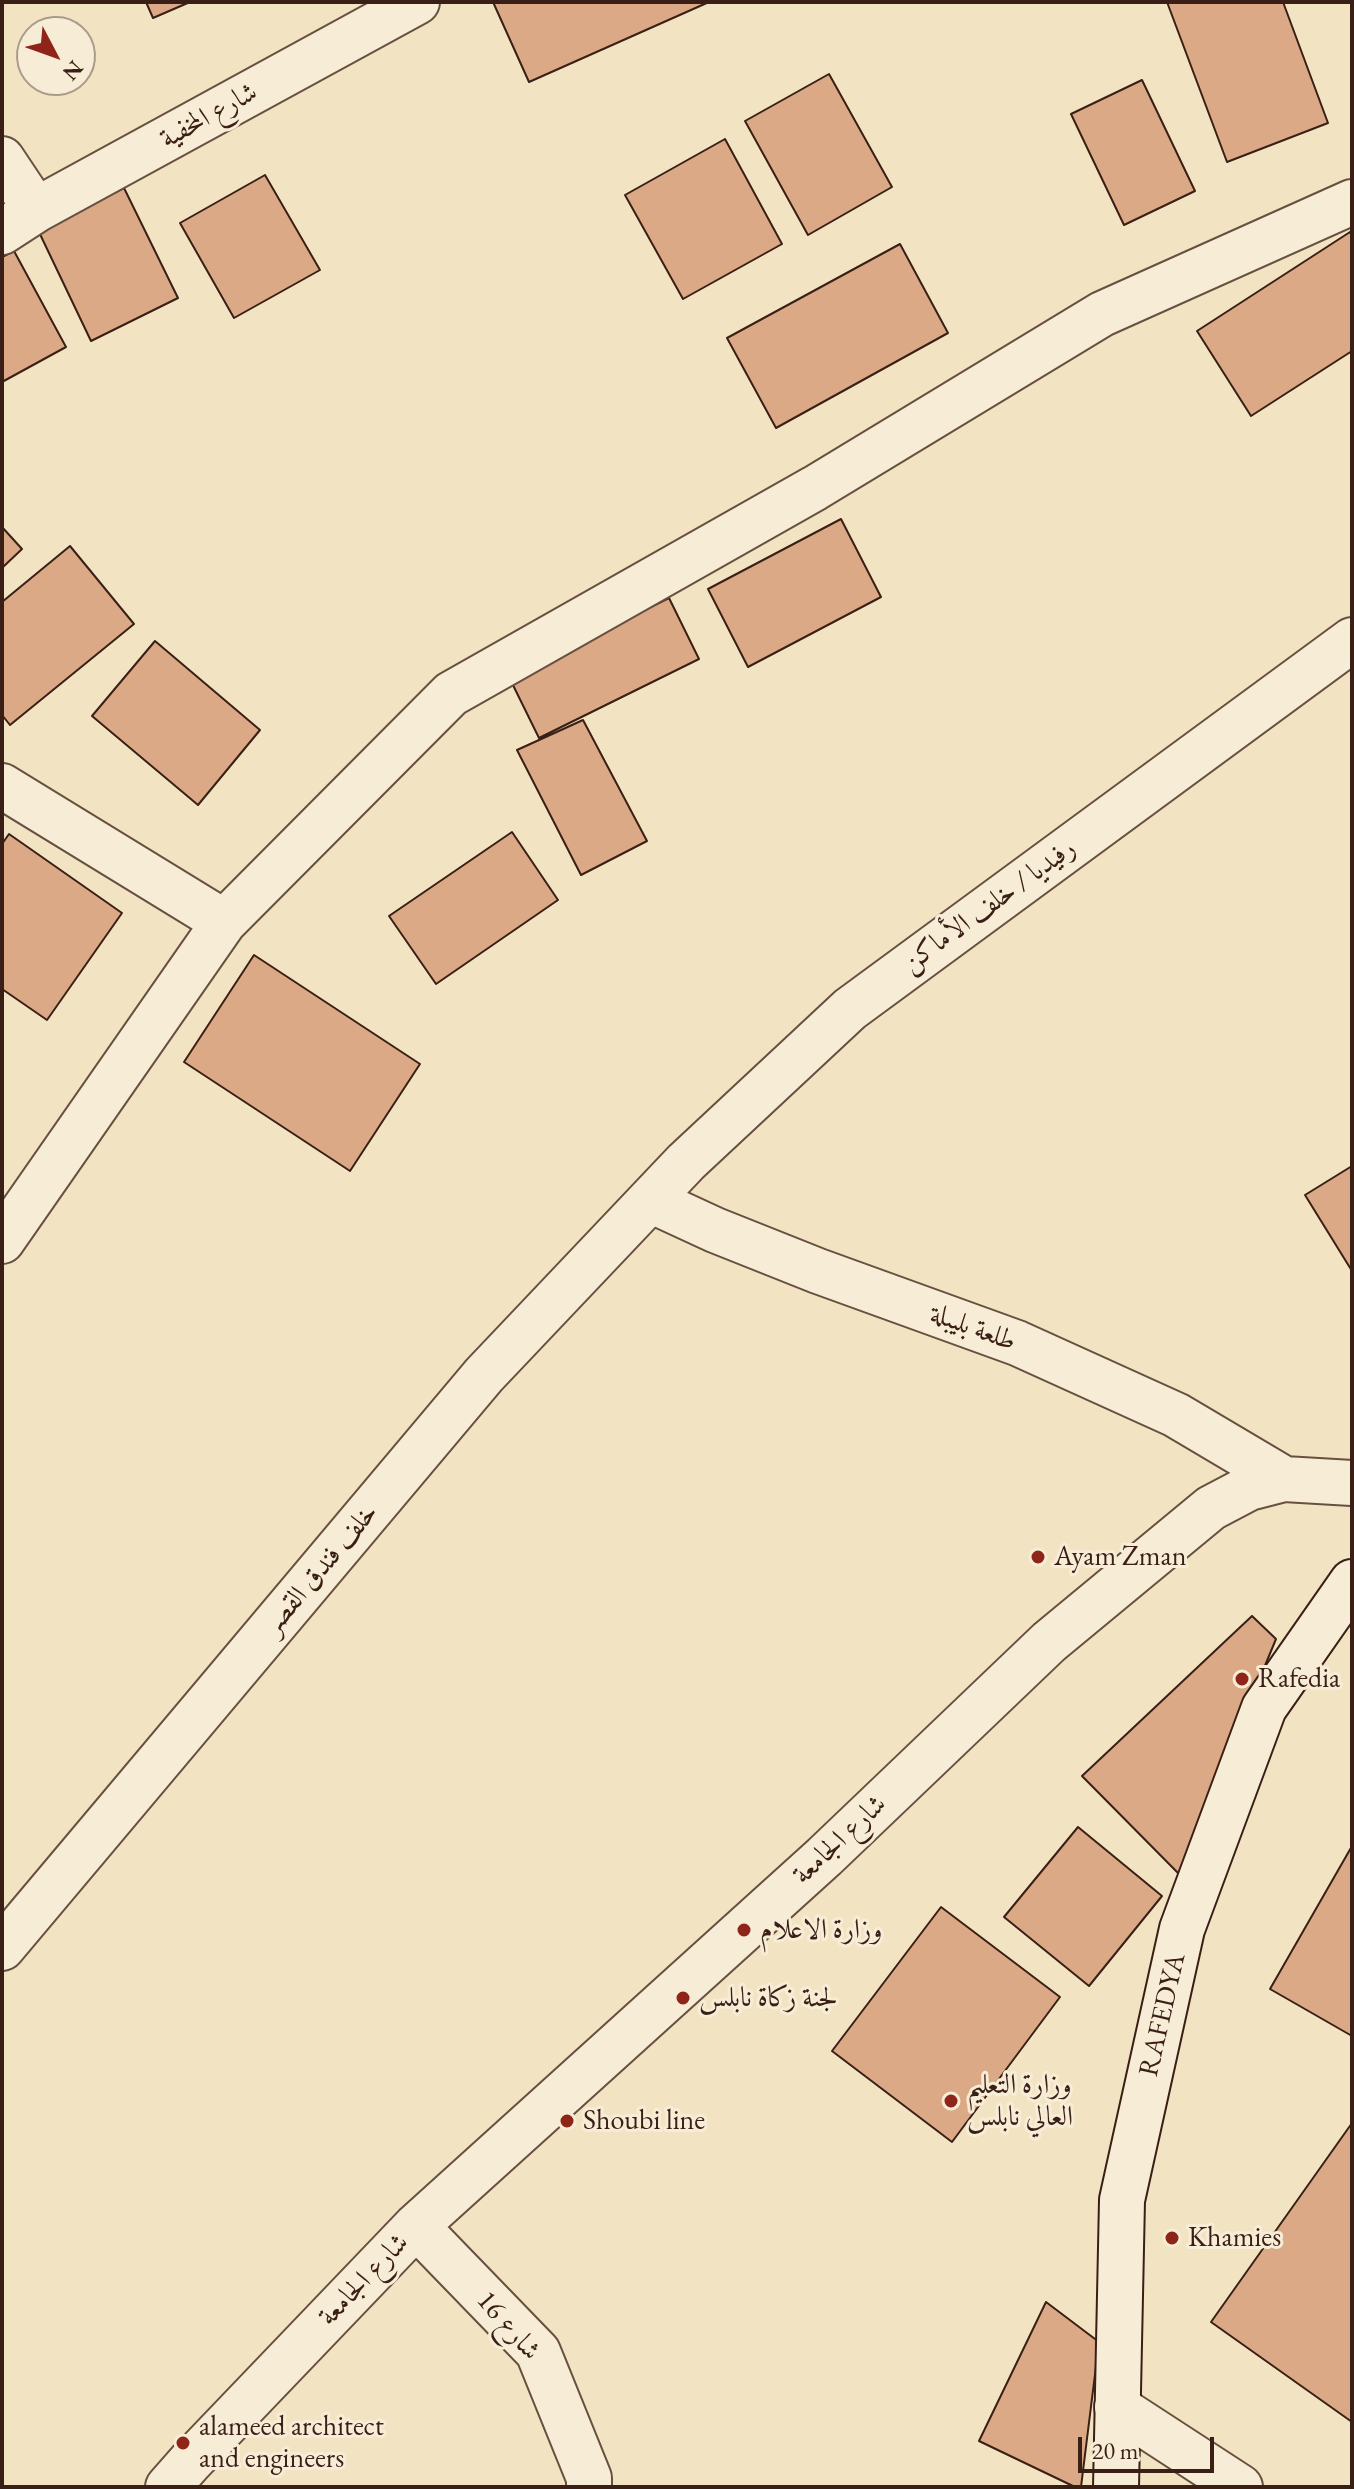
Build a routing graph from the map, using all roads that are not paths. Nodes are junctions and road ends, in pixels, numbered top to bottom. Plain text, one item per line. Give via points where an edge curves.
1 (417, 2) edge
2 (2, 159) edge
3 (1352, 202) edge
4 (19, 221) edge
5 (1352, 640) edge
6 (2, 786) edge
7 (224, 922) junction
8 (650, 1200) junction
9 (2, 1241) edge
10 (1284, 1479) junction
11 (1352, 1483) edge
12 (1352, 1582) edge
13 (2, 1948) edge
14 (416, 2226) junction
15 (1117, 2407) junction
16 (168, 2487) edge
17 (589, 2487) edge
18 (1116, 2487) edge
19 (1240, 2487) edge

1 - 4 street, شارع المخفية
2 - 4 street
3 - 7 street via 1102,314 815,488 451,694
5 - 8 street, رفيديا / خلف الأماكن via 850,1009
6 - 7 street
7 - 9 street
8 - 10 street, طلعة بليبلة via 818,1271 1017,1343 1176,1415
8 - 13 street, خلف فندق القصر via 484,1375
10 - 11 street, شارع الجامعة
10 - 14 street, شارع الجامعة via 1249,1488 1211,1508 1049,1642 824,1857
12 - 15 street, RAFEDYA via 1264,1708 1182,1929 1122,2200
14 - 16 street, شارع الجامعة
14 - 17 street, شارع 16 via 538,2352
15 - 18 street, RAFEDYA
15 - 19 street

